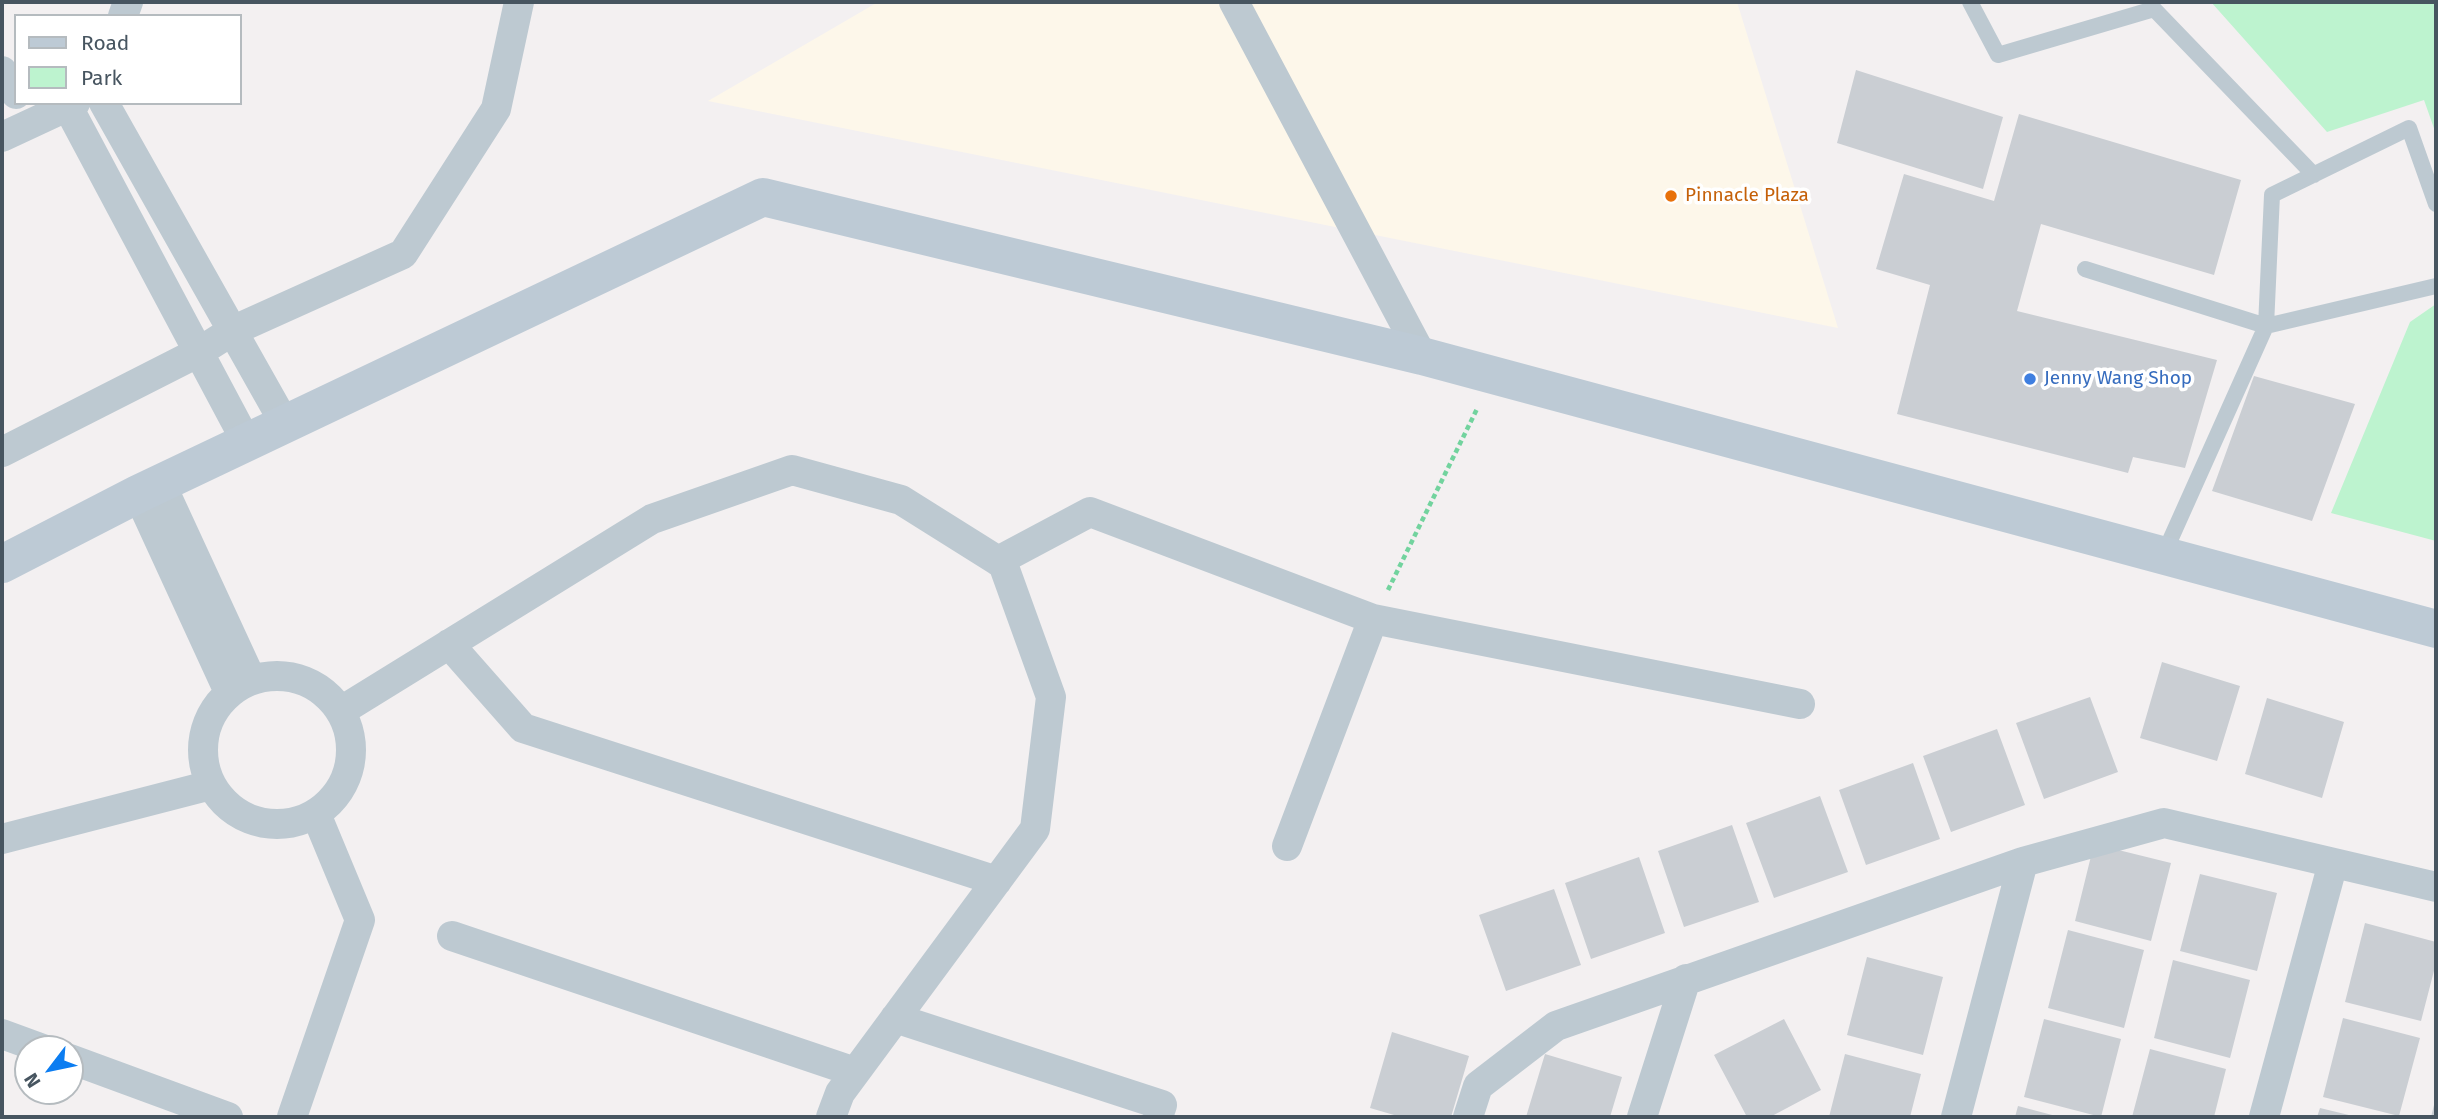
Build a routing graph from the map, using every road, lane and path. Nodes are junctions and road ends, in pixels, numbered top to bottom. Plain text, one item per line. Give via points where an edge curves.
1 (520, 2) edge
2 (1234, 2) edge
3 (1970, 2) edge
4 (2, 71) edge
5 (14, 91) edge
6 (72, 105) edge
7 (105, 105) edge
8 (27, 113) edge
9 (2, 137) edge
10 (2314, 175) junction
11 (2436, 204) edge
12 (2085, 269) dead end
13 (2436, 286) edge
14 (2266, 326) junction
15 (232, 331) junction
16 (200, 352) junction
17 (1422, 356) junction
18 (1465, 402) dead end
19 (285, 425) junction
20 (247, 443) junction
21 (2, 452) edge
22 (150, 489) junction
23 (2163, 556) junction
24 (998, 561) junction
25 (2, 564) edge
26 (1373, 618) junction
27 (2436, 629) edge
28 (449, 644) junction
29 (240, 686) junction
30 (1800, 704) dead end
31 (341, 711) junction
32 (211, 785) junction
33 (316, 814) junction
34 (2, 839) edge
35 (1287, 846) dead end
36 (2022, 862) junction
37 (2333, 863) junction
38 (997, 881) junction
39 (2436, 887) edge
40 (452, 936) dead end
41 (1686, 979) junction
42 (895, 1018) junction
43 (84, 1064) edge
44 (855, 1072) junction
45 (228, 1117) edge
46 (292, 1117) edge
47 (831, 1117) edge
48 (1158, 1117) edge
49 (1468, 1117) edge
50 (1642, 1117) edge
51 (1956, 1117) edge
52 (2263, 1117) edge

1 - 15 street via 496,109 403,254
2 - 17 street
3 - 10 lane via 1998,55 2154,9
4 - 5 street
6 - 8 street
6 - 16 street
7 - 15 street
8 - 9 street
10 - 11 lane via 2409,128
10 - 14 lane via 2272,195
12 - 14 lane
13 - 14 lane
14 - 23 lane
15 - 16 street
15 - 19 street
16 - 20 street
16 - 21 street
17 - 19 street via 762,197
17 - 23 street
18 - 26 path via 1479,405
19 - 20 street
20 - 22 street
22 - 25 street
22 - 29 street
23 - 27 street
24 - 26 street via 1090,512
24 - 28 street via 901,500 792,470 652,519
24 - 38 street via 1003,564 1051,697 1035,829
26 - 30 street
26 - 35 street
28 - 31 street
28 - 38 street via 523,728
29 - 31 street via 276,675 302,680 324,692
29 - 32 street via 213,711 203,736 203,761
31 - 33 street via 350,745 346,779 334,799
32 - 33 street via 226,805 248,819 271,825 294,823
32 - 34 street
33 - 46 street via 360,920
36 - 37 street via 2164,823
36 - 41 street
36 - 51 street
37 - 39 street
37 - 52 street
38 - 42 street
40 - 44 street
41 - 49 street via 1556,1026 1478,1086
41 - 50 street
42 - 44 street
42 - 48 street via 1162,1105
43 - 45 street
44 - 47 street

